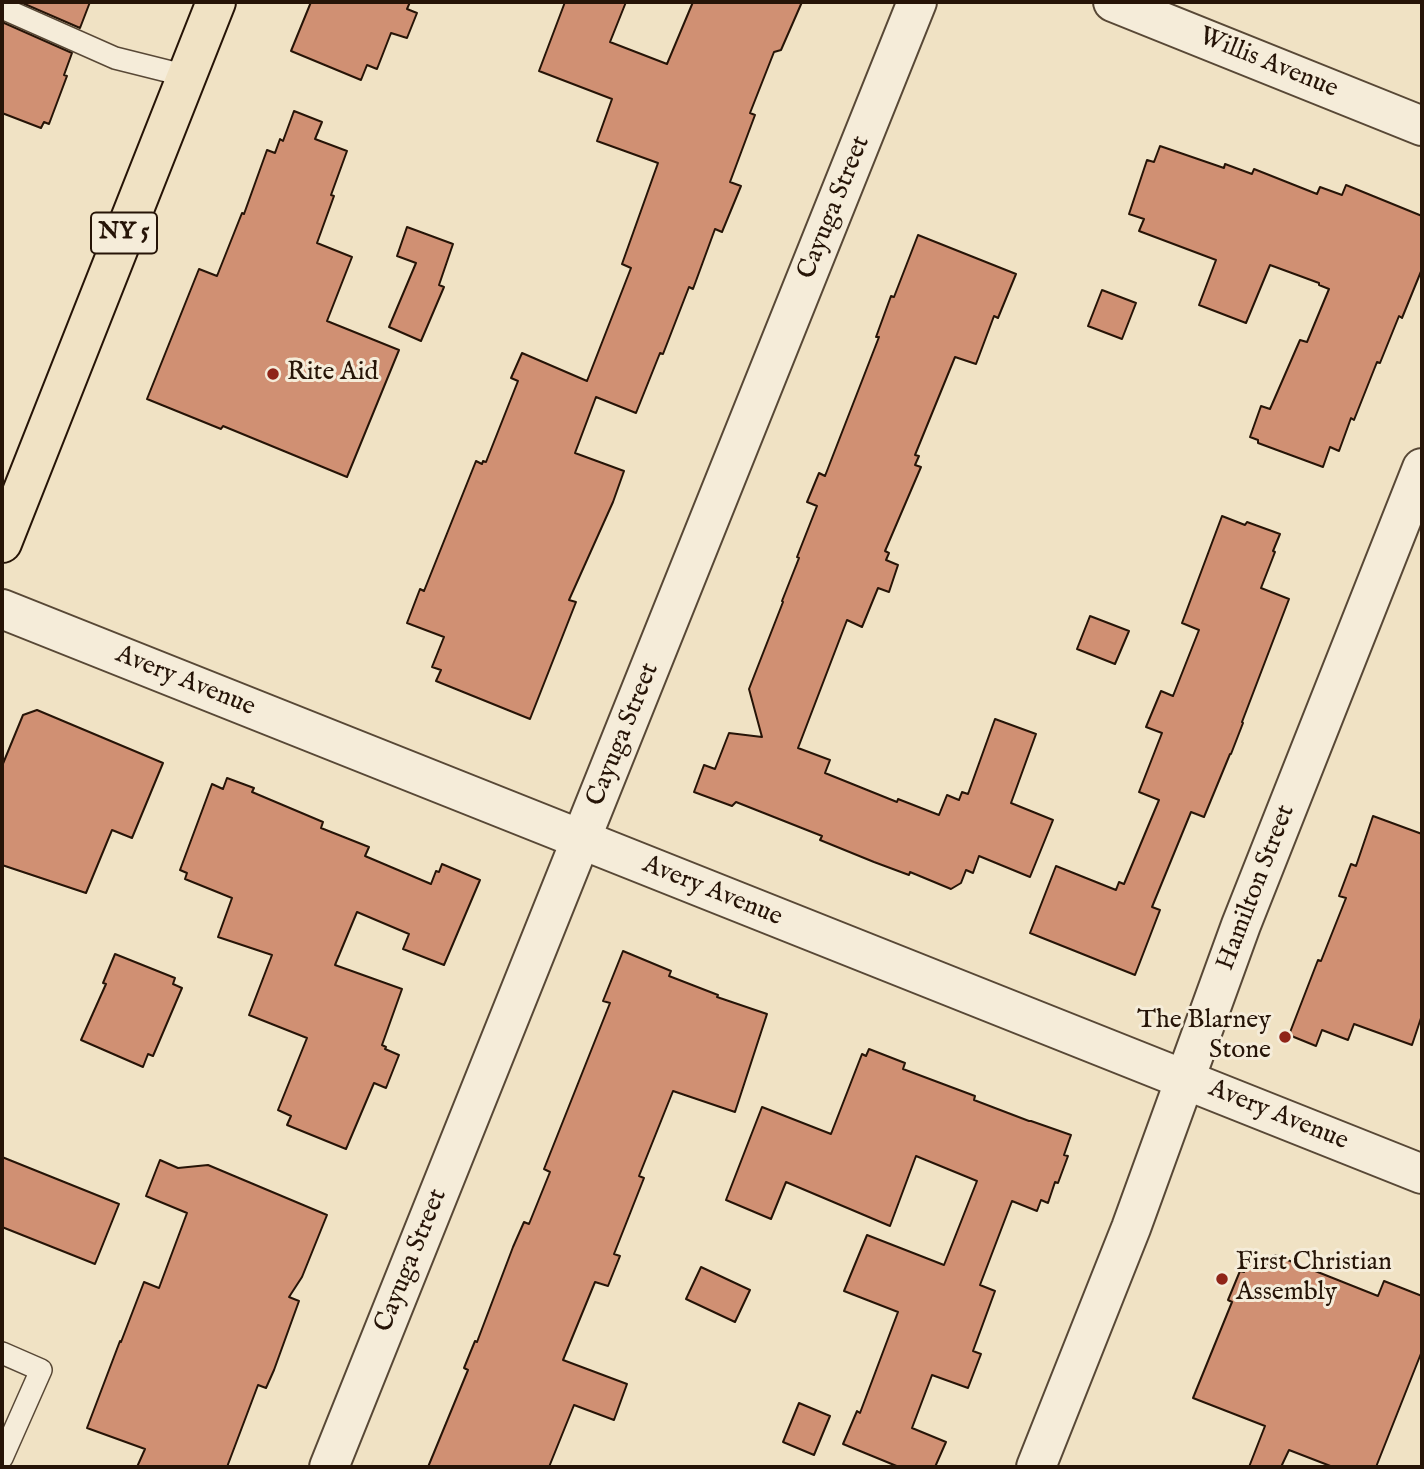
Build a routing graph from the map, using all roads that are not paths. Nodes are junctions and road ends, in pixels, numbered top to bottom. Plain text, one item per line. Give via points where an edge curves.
1 (216, 2) edge
2 (917, 2) edge
3 (1113, 2) edge
4 (2, 8) edge
5 (187, 76) junction
6 (1422, 126) edge
7 (1422, 468) edge
8 (2, 544) edge
9 (2, 609) edge
10 (582, 841) junction
11 (1185, 1079) junction
12 (1422, 1174) edge
13 (2, 1353) edge
14 (2, 1458) edge
15 (329, 1467) edge
16 (1036, 1467) edge

1 - 5 main road, NY 5
2 - 10 street, Cayuga Street
3 - 6 street, Willis Avenue
4 - 5 lane via 115,58
5 - 8 main road, NY 5
7 - 11 street, Hamilton Street
9 - 10 street, Avery Avenue
10 - 11 street, Avery Avenue
10 - 15 street, Cayuga Street
11 - 12 street, Avery Avenue
11 - 16 street, Hamilton Street
13 - 14 lane via 41,1370

